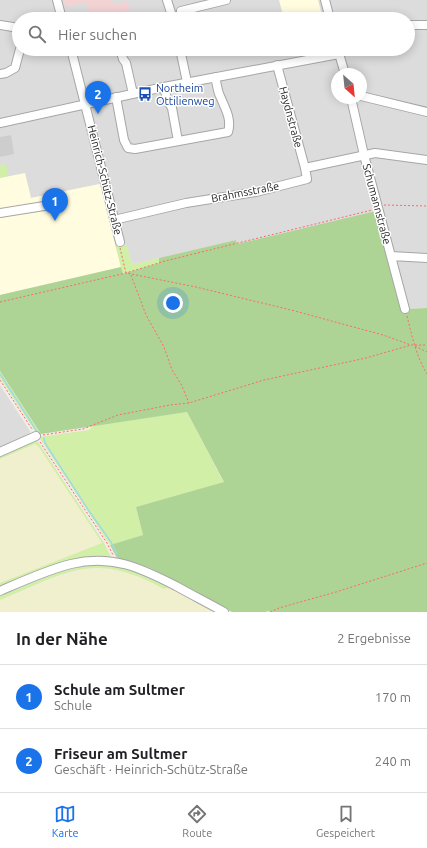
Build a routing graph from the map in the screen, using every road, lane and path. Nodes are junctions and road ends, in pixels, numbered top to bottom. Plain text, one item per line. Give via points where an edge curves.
1 (58, 0) edge
2 (167, 0) edge
3 (226, 0) edge
4 (325, 0) edge
5 (181, 11) dead end
6 (61, 12) edge
7 (171, 12) edge
8 (328, 12) edge
9 (0, 25) edge
10 (415, 25) edge
11 (427, 25) edge
12 (12, 27) edge
13 (18, 56) edge
14 (73, 56) edge
15 (122, 56) edge
16 (181, 56) edge
17 (317, 56) edge
18 (340, 56) edge
19 (277, 65) junction
20 (343, 68) edge
21 (0, 74) edge
22 (215, 77) junction
23 (187, 82) junction
24 (164, 87) junction
25 (134, 94) junction
26 (116, 97) junction
27 (367, 97) edge
28 (86, 104) junction
29 (352, 104) edge
30 (427, 112) edge
31 (0, 123) edge
32 (178, 141) junction
33 (364, 155) junction
34 (427, 160) edge
35 (305, 168) junction
36 (44, 206) dead end
37 (378, 206) junction
38 (427, 206) edge
39 (0, 213) edge
40 (114, 220) junction
41 (120, 245) joint
42 (391, 256) junction
43 (427, 258) edge
44 (126, 273) junction
45 (131, 275) junction
46 (0, 302) edge
47 (405, 309) joint
48 (411, 345) junction
49 (427, 345) edge
50 (414, 346) junction
51 (427, 352) edge
52 (427, 374) edge
53 (0, 380) edge
54 (189, 403) junction
55 (36, 436) junction
56 (0, 452) edge
57 (116, 561) junction
58 (427, 563) edge
59 (0, 591) edge
60 (224, 612) edge
61 (270, 612) edge

1 - 6 street
2 - 7 street
3 - 5 street
4 - 8 street
9 - 12 street
10 - 11 street
13 - 21 street via 15,68
14 - 28 street, Heinrich-Schütz-Straße
15 - 25 street
16 - 23 street
17 - 19 street
18 - 20 street
19 - 22 street
19 - 35 street, Haydnstraße
22 - 23 street
22 - 32 street via 226,108 230,126 228,132
23 - 24 street
24 - 25 street
24 - 32 street via 166,99 172,108
25 - 26 street
26 - 28 street
26 - 32 street via 124,140 128,148
27 - 30 street
28 - 31 street
28 - 40 street, Heinrich-Schütz-Straße
29 - 33 street, Schumannstraße
33 - 34 street via 376,153
33 - 35 street
33 - 37 street, Schumannstraße
35 - 40 street, Brahmsstraße via 307,179 300,181
36 - 39 street
37 - 38 path
37 - 42 street, Schumannstraße
37 - 44 path
40 - 41 street, Heinrich-Schütz-Straße
41 - 44 path
42 - 43 street
42 - 47 street, Schumannstraße
44 - 45 path
44 - 46 path
45 - 48 path via 295,311
45 - 54 path via 146,315 164,347 172,370
47 - 50 path
48 - 50 path
48 - 54 path via 366,358 264,380
49 - 50 path
50 - 51 path
50 - 52 path
53 - 55 path
54 - 55 path via 118,415 83,429
55 - 56 street
55 - 57 path
57 - 59 street via 96,560 68,565
57 - 60 street via 149,572
58 - 61 path

